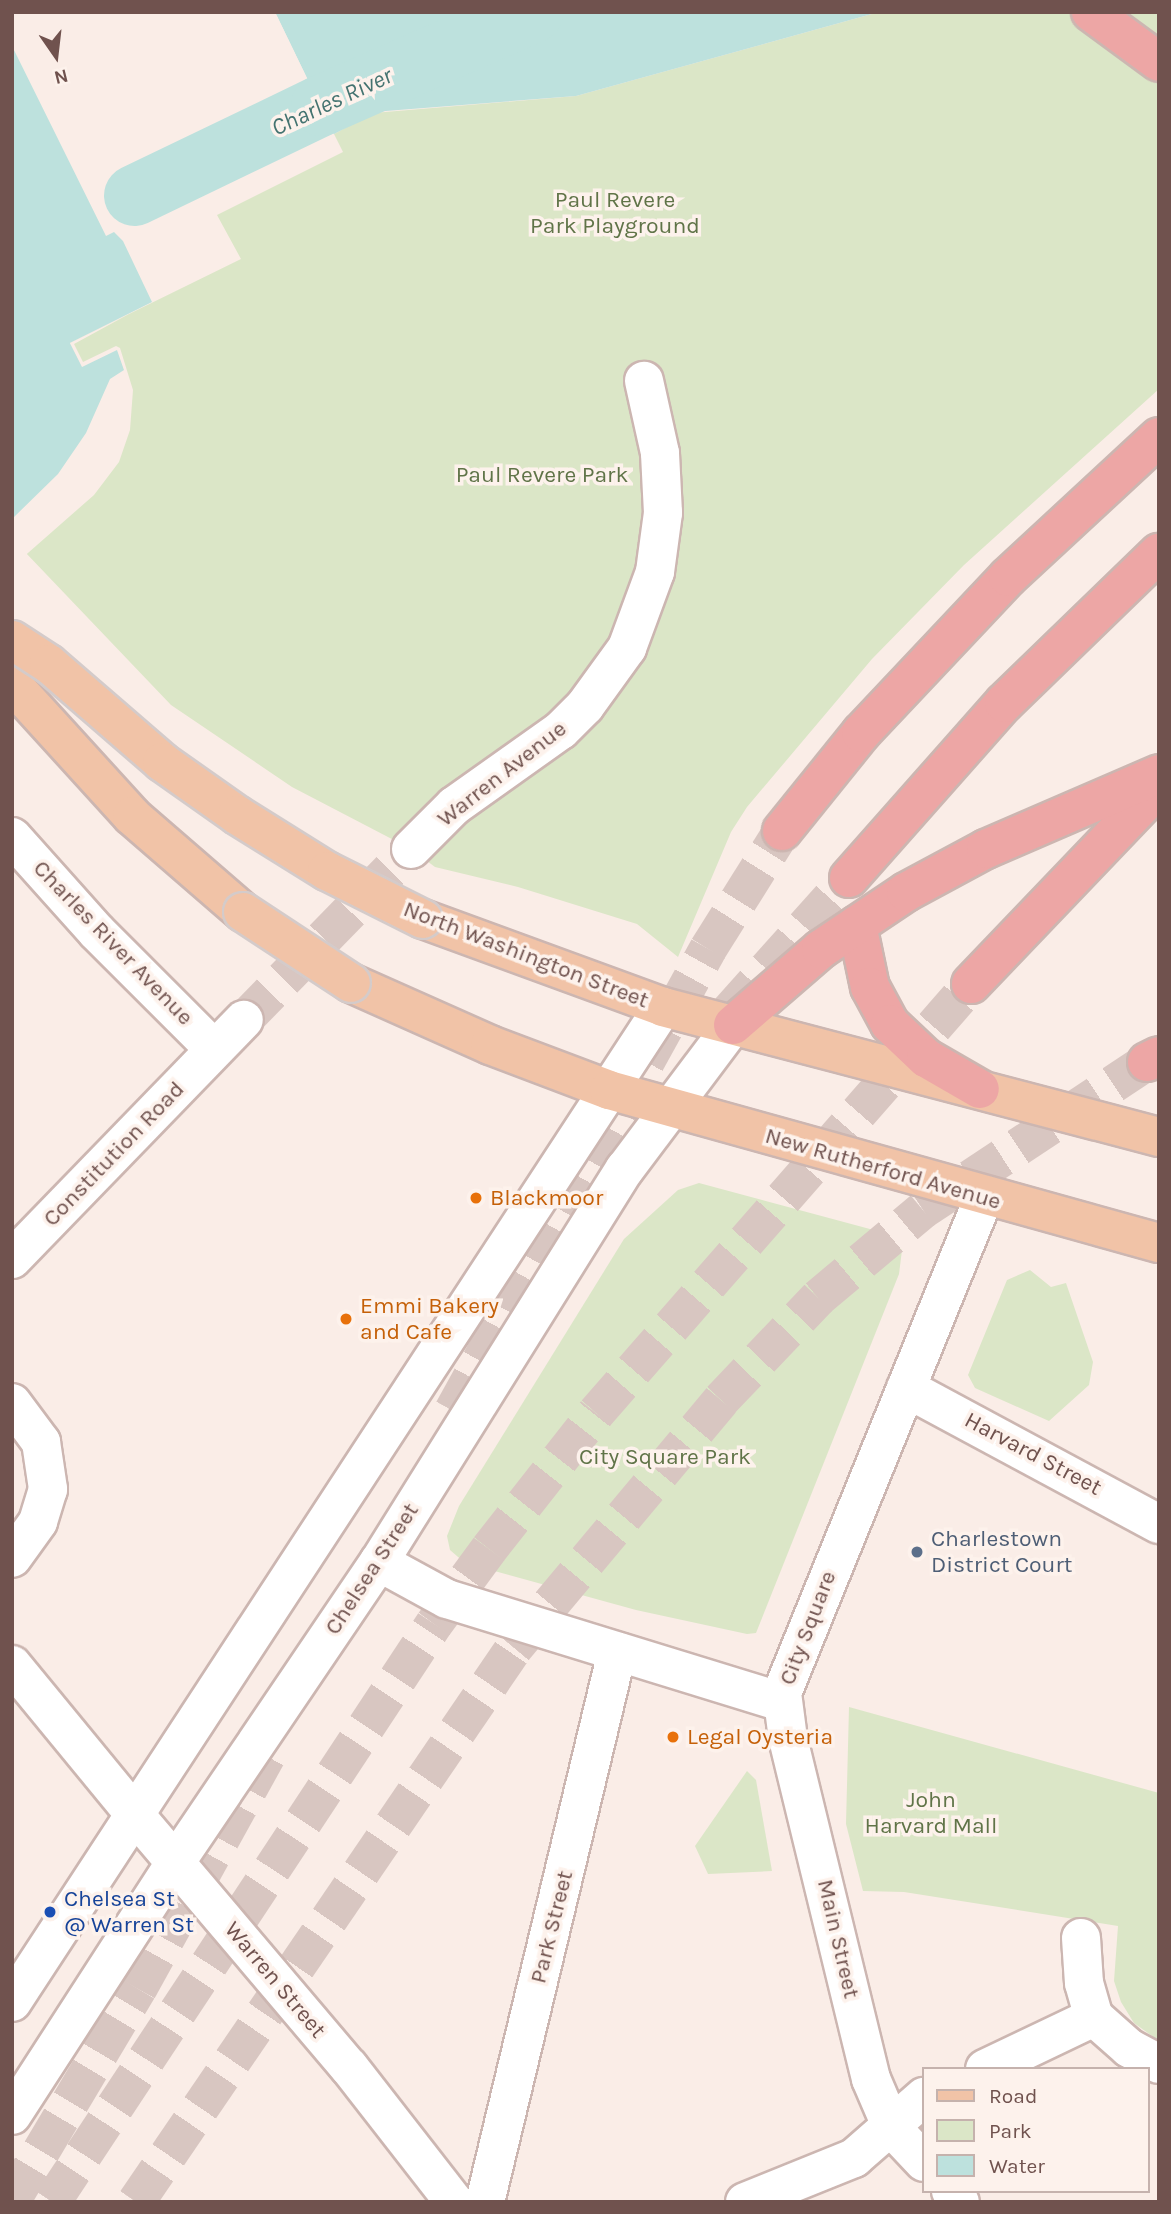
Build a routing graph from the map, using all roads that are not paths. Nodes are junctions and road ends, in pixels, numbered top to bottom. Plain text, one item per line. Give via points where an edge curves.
1 (1091, 12) edge
2 (1159, 62) edge
3 (644, 381) dead end
4 (1159, 438) edge
5 (1159, 552) edge
6 (12, 640) edge
7 (12, 684) edge
8 (1159, 774) edge
9 (1159, 787) edge
10 (782, 831) tunnel mouth
11 (12, 836) edge
12 (411, 849) tunnel mouth
13 (849, 878) tunnel mouth
14 (857, 925) junction
15 (971, 984) tunnel mouth
16 (663, 1007) junction
17 (244, 1020) tunnel mouth
18 (733, 1025) junction
19 (214, 1049) junction
20 (980, 1089) junction
21 (609, 1090) junction
22 (671, 1109) junction
23 (1159, 1137) edge
24 (984, 1198) junction
25 (1159, 1243) edge
26 (12, 1259) edge
27 (906, 1388) junction
28 (12, 1403) edge
29 (1159, 1524) edge
30 (12, 1558) edge
31 (379, 1562) junction
32 (617, 1652) junction
33 (12, 1665) edge
34 (782, 1702) junction
35 (135, 1815) junction
36 (175, 1863) junction
37 (1081, 1938) dead end
38 (12, 2002) edge
39 (1094, 2017) junction
40 (1159, 2064) edge
41 (989, 2067) edge
42 (922, 2098) edge
43 (12, 2115) edge
44 (892, 2128) junction
45 (922, 2160) edge
46 (454, 2202) edge
47 (485, 2202) edge
48 (745, 2202) edge

1 - 2 highway
3 - 12 main road, Warren Avenue via 660,453 663,513 655,572 627,648 585,706 561,730 454,806
4 - 10 highway via 1008,577 861,733
5 - 13 highway via 1004,703
6 - 16 main road, North Washington Street, bridge via 49,664 162,762 327,871 423,919
7 - 21 main road, bridge via 93,776 181,862 259,924 351,983 490,1045
8 - 14 highway via 947,869
9 - 15 highway
11 - 19 main road, Charles River Avenue via 97,932
14 - 18 highway
14 - 20 highway via 870,986 890,1024 926,1058
16 - 18 main road
16 - 21 main road
17 - 19 main road
18 - 20 main road
18 - 22 main road, Chelsea Street
19 - 26 main road, Constitution Road
20 - 23 main road
21 - 22 main road, New Rutherford Avenue
21 - 35 main road
22 - 24 main road, New Rutherford Avenue
22 - 31 main road, Chelsea Street via 621,1176
24 - 25 main road, New Rutherford Avenue
24 - 27 main road, City Square
27 - 29 main road, Harvard Street
27 - 34 main road, City Square via 786,1677
28 - 30 main road via 38,1436 48,1471 38,1522
31 - 32 main road, City Square via 447,1599
31 - 36 main road, Chelsea Street
32 - 34 main road, City Square
32 - 47 main road, Park Street
33 - 35 main road, Warren Street
34 - 44 main road, Main Street via 871,2079
35 - 36 main road, Warren Street
35 - 38 main road
36 - 43 main road, Chelsea Street
36 - 46 main road, Warren Street via 349,2067
37 - 39 main road via 1084,1983
39 - 40 main road via 1129,2048
39 - 41 main road
42 - 44 main road
44 - 45 main road, Main Street
44 - 48 main road via 854,2158

